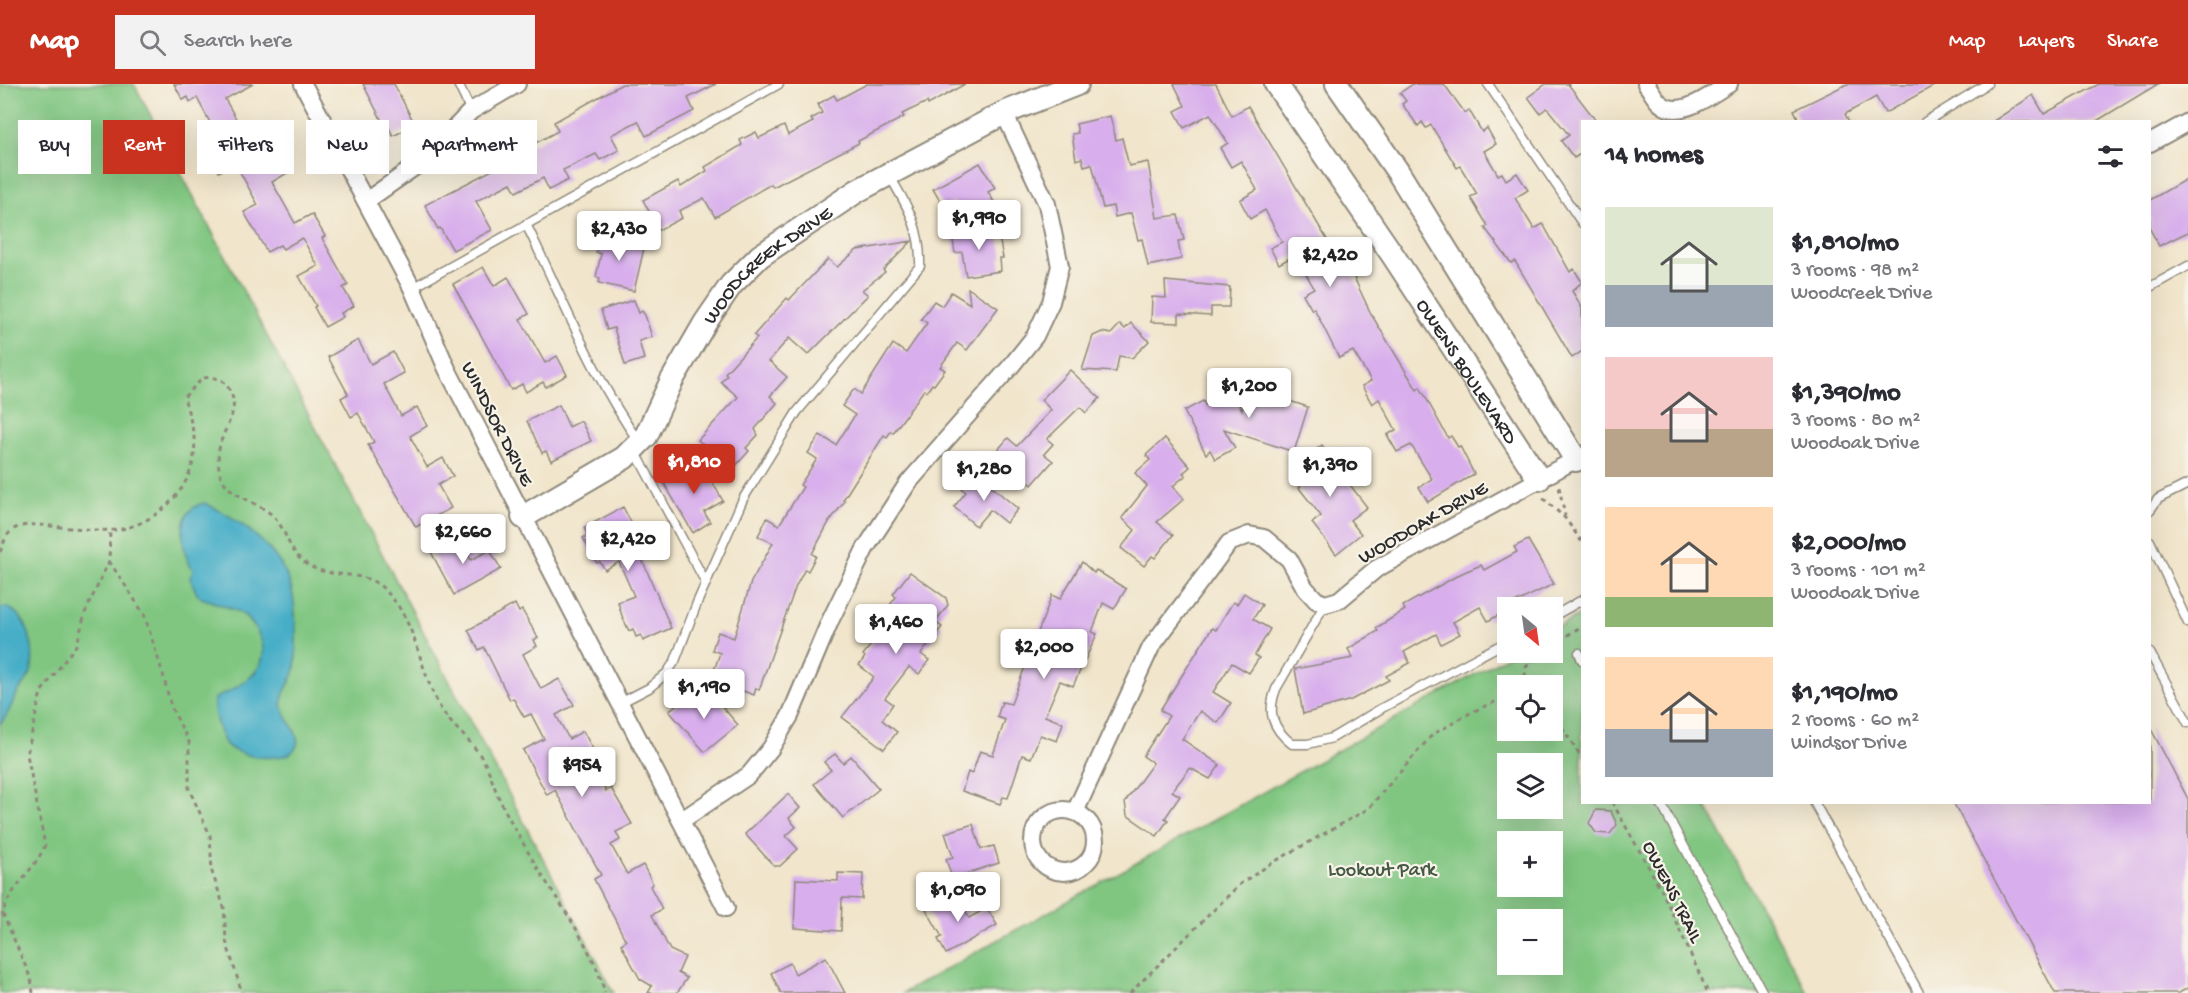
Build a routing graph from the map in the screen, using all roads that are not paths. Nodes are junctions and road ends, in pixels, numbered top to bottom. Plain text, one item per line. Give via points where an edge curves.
1 (303, 84) edge
2 (458, 84) edge
3 (517, 84) edge
4 (779, 84) edge
5 (1077, 84) edge
6 (1276, 84) edge
7 (1337, 84) edge
8 (1488, 84) edge
9 (1646, 84) edge
10 (1729, 84) edge
11 (1988, 84) edge
12 (471, 111) junction
13 (1005, 113) junction
14 (1928, 120) edge
15 (2188, 122) edge
16 (2151, 142) edge
17 (889, 174) junction
18 (366, 201) junction
19 (1581, 222) edge
20 (526, 224) junction
21 (2188, 266) edge
22 (2151, 286) edge
23 (412, 288) junction
24 (637, 446) junction
25 (1579, 458) edge
26 (2188, 484) edge
27 (1547, 488) junction
28 (2151, 509) edge
29 (523, 517) junction
30 (2151, 543) edge
31 (706, 583) junction
32 (1581, 601) edge
33 (1325, 604) junction
34 (1563, 610) edge
35 (2188, 622) edge
36 (1497, 647) edge
37 (2151, 655) edge
38 (620, 703) junction
39 (2188, 723) edge
40 (1661, 804) edge
41 (1815, 804) edge
42 (1076, 812) dead end
43 (682, 820) junction
44 (726, 908) dead end
45 (1763, 993) edge
46 (1919, 993) edge

1 - 18 street, WINDSOR DRIVE
2 - 12 lane
3 - 12 street
4 - 20 lane
5 - 13 street, WOODCREEK DRIVE
6 - 27 street, OWENS BOULEVARD
7 - 25 street via 1398,172
8 - 19 lane
9 - 10 street via 1660,103 1671,109 1687,108
11 - 14 lane
12 - 18 street via 423,161
13 - 17 street, WOODCREEK DRIVE
13 - 43 street via 1047,204 1060,266 1051,302 1035,336 908,483 865,549 790,716 771,748 749,775
15 - 16 street
17 - 24 street, WOODCREEK DRIVE via 760,256 731,285 672,380 646,436
17 - 31 lane via 912,213 921,242 920,266 797,412 743,499
18 - 23 street, WINDSOR DRIVE
20 - 23 lane
20 - 24 lane
21 - 22 lane
23 - 29 street, WINDSOR DRIVE via 447,369
24 - 29 street, WOODCREEK DRIVE via 624,458
24 - 31 lane
25 - 27 street, WOODOAK DRIVE
26 - 28 lane via 2158,499
27 - 33 street, WOODOAK DRIVE via 1376,569 1339,600
29 - 38 street, WINDSOR DRIVE
30 - 35 lane
31 - 38 lane via 667,673
32 - 34 lane
33 - 36 lane via 1270,704 1275,726 1292,744 1332,738
33 - 42 street via 1305,588 1289,559 1264,538 1249,535 1228,543 1151,647
37 - 39 lane
38 - 43 street, WINDSOR DRIVE
40 - 45 lane
41 - 46 lane
43 - 44 street, WINDSOR DRIVE

